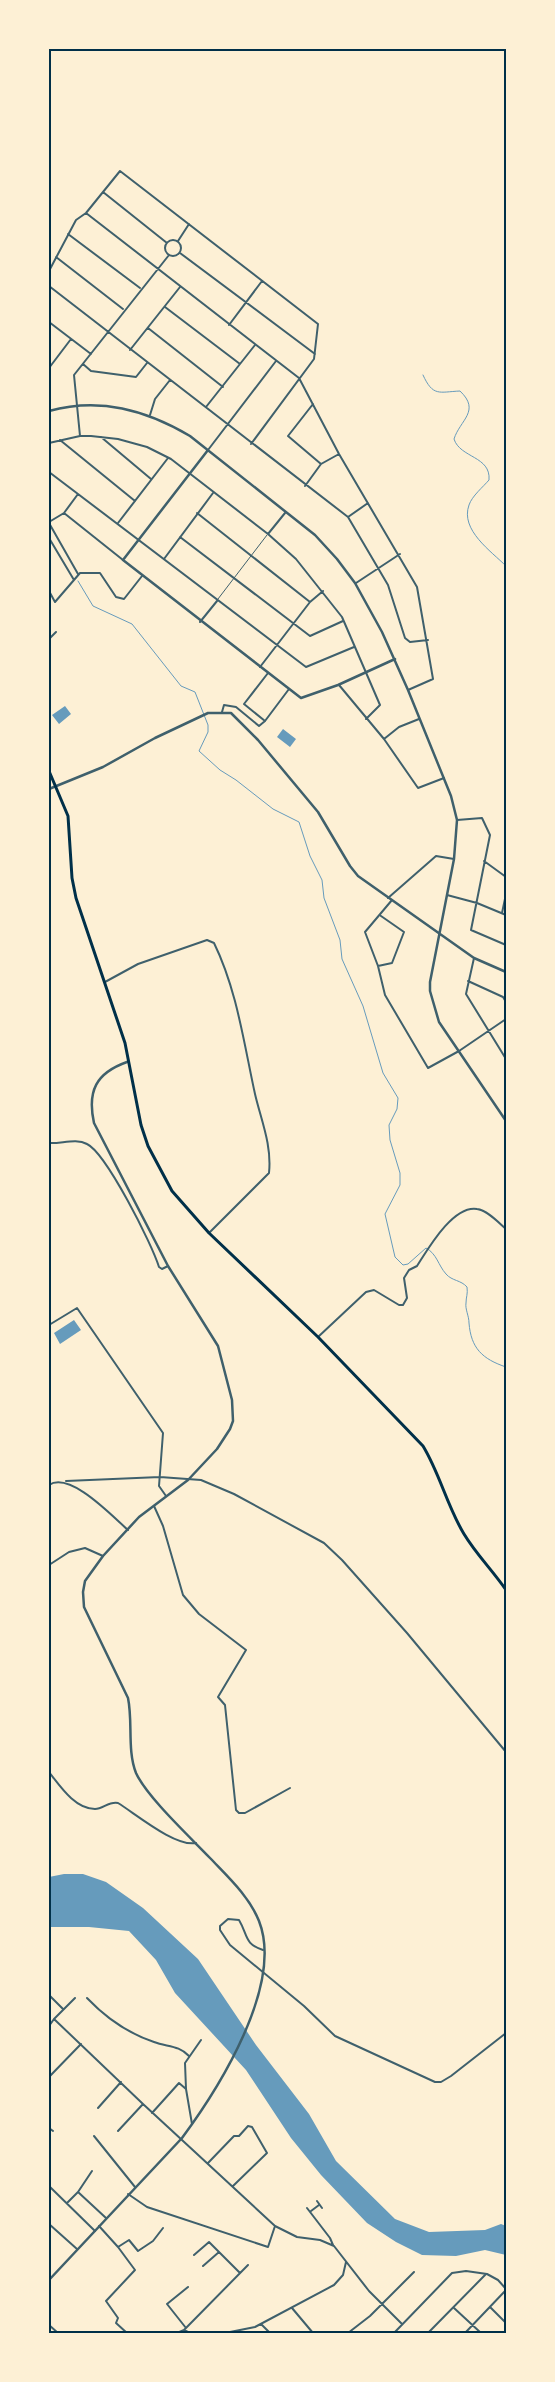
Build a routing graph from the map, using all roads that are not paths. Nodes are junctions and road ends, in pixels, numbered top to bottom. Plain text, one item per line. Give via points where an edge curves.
1 (103, 192) junction
2 (86, 213) junction
3 (189, 224) junction
4 (68, 234) junction
5 (178, 241) junction
6 (167, 243) junction
7 (180, 253) junction
8 (168, 255) junction
9 (56, 257) junction
10 (158, 268) junction
11 (49, 271) edge
12 (262, 281) junction
13 (49, 286) edge
14 (180, 287) junction
15 (140, 288) junction
16 (246, 302) junction
17 (165, 307) junction
18 (124, 310) junction
19 (50, 323) edge
20 (229, 326) junction
21 (49, 327) edge
22 (148, 328) junction
23 (108, 332) junction
24 (71, 339) junction
25 (255, 345) junction
26 (130, 350) junction
27 (91, 354) junction
28 (315, 354) junction
29 (276, 361) junction
30 (147, 363) junction
31 (83, 364) junction
32 (240, 364) junction
33 (49, 368) edge
34 (300, 378) junction
35 (170, 380) junction
36 (223, 387) junction
37 (313, 404) junction
38 (76, 406) junction
39 (206, 407) junction
40 (49, 411) edge
41 (150, 415) junction
42 (229, 424) junction
43 (80, 436) junction
44 (101, 437) junction
45 (60, 440) junction
46 (49, 443) edge
47 (250, 444) junction
48 (208, 450) junction
49 (339, 454) junction
50 (168, 458) junction
51 (321, 464) junction
52 (49, 472) edge
53 (189, 474) junction
54 (152, 479) junction
55 (305, 486) junction
56 (213, 493) junction
57 (78, 494) junction
58 (135, 501) junction
59 (368, 503) junction
60 (286, 512) junction
61 (64, 513) junction
62 (197, 513) junction
63 (348, 517) junction
64 (49, 523) edge
65 (118, 523) junction
66 (268, 534) junction
67 (180, 536) junction
68 (49, 538) edge
69 (139, 540) junction
70 (65, 550) junction
71 (58, 554) junction
72 (400, 554) junction
73 (251, 556) junction
74 (164, 558) junction
75 (123, 560) junction
76 (379, 568) junction
77 (78, 574) junction
78 (142, 576) junction
79 (234, 578) junction
80 (74, 580) junction
81 (355, 583) junction
82 (49, 591) edge
83 (323, 591) junction
84 (217, 601) junction
85 (310, 602) junction
86 (344, 621) junction
87 (200, 622) junction
88 (293, 624) junction
89 (56, 632) dead end
90 (49, 639) edge
91 (428, 640) junction
92 (277, 646) junction
93 (355, 647) junction
94 (395, 659) junction
95 (260, 667) junction
96 (268, 673) junction
97 (366, 673) junction
98 (338, 685) junction
99 (289, 689) junction
100 (408, 690) junction
101 (222, 712) junction
102 (366, 719) junction
103 (419, 719) junction
104 (265, 721) junction
105 (384, 739) junction
106 (49, 771) edge
107 (444, 778) junction
108 (56, 787) junction
109 (49, 789) edge
110 (457, 820) junction
111 (454, 859) junction
112 (484, 861) junction
113 (506, 877) edge
114 (506, 894) edge
115 (447, 895) junction
116 (388, 898) junction
117 (392, 900) junction
118 (477, 902) junction
119 (502, 913) junction
120 (506, 915) edge
121 (380, 916) junction
122 (439, 932) junction
123 (506, 945) edge
124 (474, 958) junction
125 (378, 966) junction
126 (506, 972) edge
127 (468, 981) junction
128 (104, 982) junction
129 (506, 1002) edge
130 (506, 1019) edge
131 (488, 1031) junction
132 (459, 1051) junction
133 (506, 1059) edge
134 (127, 1062) junction
135 (506, 1121) edge
136 (49, 1143) edge
137 (506, 1229) edge
138 (209, 1233) junction
139 (168, 1266) junction
140 (49, 1325) edge
141 (318, 1336) junction
142 (160, 1477) junction
143 (188, 1480) junction
144 (66, 1482) junction
145 (49, 1485) edge
146 (166, 1496) junction
147 (154, 1506) junction
148 (128, 1530) junction
149 (103, 1556) junction
150 (49, 1565) edge
151 (506, 1590) edge
152 (506, 1752) edge
153 (49, 1772) edge
154 (290, 1788) dead end
155 (196, 1843) junction
156 (264, 1950) junction
157 (49, 1974) edge
158 (49, 1984) edge
159 (49, 1995) edge
160 (75, 1998) dead end
161 (87, 1998) dead end
162 (64, 2010) junction
163 (54, 2019) junction
164 (49, 2026) edge
165 (506, 2033) edge
166 (201, 2040) dead end
167 (81, 2044) junction
168 (189, 2056) junction
169 (49, 2077) edge
170 (121, 2082) junction
171 (186, 2089) junction
172 (143, 2104) junction
173 (98, 2108) dead end
174 (152, 2113) junction
175 (192, 2124) junction
176 (49, 2128) edge
177 (52, 2131) dead end
178 (118, 2131) dead end
179 (94, 2136) dead end
180 (182, 2138) junction
181 (208, 2163) junction
182 (92, 2171) dead end
183 (49, 2186) edge
184 (233, 2186) junction
185 (135, 2187) junction
186 (78, 2192) junction
187 (128, 2194) junction
188 (317, 2201) dead end
189 (67, 2204) junction
190 (319, 2204) junction
191 (307, 2208) dead end
192 (322, 2208) dead end
193 (310, 2211) junction
194 (106, 2218) junction
195 (49, 2224) edge
196 (99, 2226) junction
197 (275, 2226) junction
198 (163, 2228) dead end
199 (95, 2231) junction
200 (334, 2246) junction
201 (118, 2247) junction
202 (77, 2249) junction
203 (219, 2252) junction
204 (194, 2255) dead end
205 (346, 2262) junction
206 (248, 2264) dead end
207 (203, 2266) dead end
208 (414, 2272) dead end
209 (240, 2273) junction
210 (487, 2274) junction
211 (49, 2280) edge
212 (188, 2287) dead end
213 (506, 2290) edge
214 (382, 2304) junction
215 (490, 2307) junction
216 (292, 2308) junction
217 (454, 2308) junction
218 (506, 2323) edge
219 (49, 2324) edge
220 (261, 2324) junction
221 (402, 2324) junction
222 (473, 2325) junction
223 (185, 2329) junction
224 (58, 2333) edge
225 (127, 2333) edge
226 (177, 2333) edge
227 (190, 2333) edge
228 (225, 2333) edge
229 (230, 2333) edge
230 (270, 2333) edge
231 (313, 2333) edge
232 (348, 2333) edge
233 (394, 2333) edge
234 (428, 2333) edge
235 (465, 2333) edge
236 (481, 2333) edge

1 - 2 street
1 - 3 street via 120,171
1 - 6 street
2 - 4 street via 76,220
2 - 10 street
3 - 5 street
3 - 12 street
4 - 9 street
4 - 15 street
5 - 6 street
5 - 7 street
6 - 8 street
7 - 8 street
7 - 16 street
8 - 10 street
9 - 11 street
9 - 18 street
10 - 14 street
10 - 15 street
12 - 16 street
12 - 28 street via 318,324
13 - 23 street
14 - 17 street
14 - 20 street
15 - 18 street
16 - 20 street
16 - 28 street
17 - 22 street
17 - 32 street
18 - 23 street
19 - 21 street
19 - 24 street
20 - 25 street
22 - 26 street
22 - 36 street
23 - 26 street
23 - 27 street
24 - 27 street
24 - 33 street
25 - 29 street
25 - 32 street
26 - 30 street
27 - 31 street
28 - 34 street
29 - 34 street
29 - 42 street
30 - 31 street via 136,377 91,371
30 - 35 street
31 - 38 street via 74,375
32 - 36 street
34 - 37 street
34 - 47 street
35 - 39 street
35 - 41 street via 156,399
36 - 39 street
37 - 49 street
37 - 51 street via 288,436
38 - 40 street
38 - 41 street via 116,407
38 - 43 street
39 - 42 street
41 - 48 street via 190,436
42 - 47 street
42 - 48 street
43 - 44 street
43 - 45 street
44 - 50 street via 129,441
44 - 54 street
45 - 46 street
45 - 58 street
47 - 55 street
48 - 53 street
48 - 60 street
49 - 51 street
49 - 59 street
50 - 53 street
50 - 54 street
51 - 55 street
52 - 57 street
53 - 56 street
53 - 69 street
54 - 58 street
55 - 63 street
56 - 62 street
56 - 66 street
57 - 61 street
57 - 65 street
58 - 65 street
59 - 63 street
59 - 72 street
60 - 66 street
60 - 81 street via 315,535
61 - 64 street
61 - 75 street
62 - 67 street
62 - 73 street
63 - 76 street
64 - 70 street
65 - 69 street
66 - 73 street
66 - 83 street via 296,559
67 - 74 street
67 - 79 street
68 - 71 street
69 - 74 street
69 - 75 street
70 - 71 street
70 - 77 street
71 - 80 street
72 - 76 street
72 - 91 street via 417,587
73 - 79 street
73 - 85 street
74 - 84 street
75 - 78 street
76 - 81 street
76 - 91 street via 388,585 405,638 410,642
77 - 78 street via 100,573 118,599 124,599
77 - 80 street
78 - 87 street
79 - 84 street
79 - 88 street
80 - 82 street via 55,602
81 - 94 street
83 - 85 street
83 - 86 street
84 - 87 street
84 - 92 street
85 - 88 street
86 - 88 street via 310,636
86 - 93 street
87 - 95 street
88 - 92 street
89 - 90 street
91 - 100 street via 432,680
92 - 93 street via 306,667
92 - 95 street
93 - 97 street
94 - 97 street
94 - 100 street
95 - 96 street
96 - 99 street
96 - 104 street via 244,704
97 - 98 street
97 - 102 street via 380,705
98 - 99 street via 304,698
98 - 102 street
99 - 104 street
100 - 103 street
101 - 104 street via 224,705 231,705 259,726
101 - 108 street via 208,713 104,767
101 - 116 street via 238,718 318,812 358,876
102 - 105 street
103 - 105 street via 399,727
103 - 107 street
105 - 107 street via 418,788
106 - 108 main road
107 - 110 street
108 - 109 street
108 - 128 main road via 68,816 76,898
110 - 111 street
110 - 112 street via 482,818 490,835
111 - 115 street
111 - 116 street via 436,856
112 - 113 street
112 - 118 street
114 - 119 street
115 - 118 street
115 - 122 street
116 - 117 street
117 - 121 street
117 - 122 street
118 - 119 street
118 - 123 street via 471,930
119 - 120 street
121 - 125 street via 365,932
121 - 125 street via 404,932 392,962
122 - 124 street
122 - 132 street via 430,991 439,1022
124 - 126 street
124 - 127 street
125 - 132 street via 391,1009 428,1068
127 - 129 street via 503,997
127 - 131 street via 466,994
128 - 134 main road via 124,1042
128 - 138 street via 138,964 207,940 214,943 219,954 238,1012 266,1132 270,1164 269,1173
130 - 131 street
131 - 132 street
131 - 133 street
132 - 135 street
134 - 138 main road via 141,1124 155,1163 172,1191
134 - 139 street via 112,1067 96,1084 91,1108 94,1123
136 - 139 street via 80,1141 94,1148 128,1201 159,1267
137 - 141 street via 481,1210 472,1209 448,1222 404,1278 408,1298 403,1305 374,1290 366,1292
138 - 141 main road
139 - 143 street via 218,1346 232,1400 233,1421 226,1437
140 - 142 street via 78,1308 163,1433
141 - 151 main road via 423,1446 434,1463 465,1535
142 - 143 street
142 - 144 street
142 - 146 street via 160,1486
143 - 146 street
143 - 152 street via 201,1480 234,1494 330,1548 408,1633
144 - 145 street
144 - 148 street via 89,1496
146 - 147 street
147 - 148 street
147 - 154 street via 183,1595 204,1618 246,1650 218,1697 226,1705 236,1810 245,1813
148 - 149 street
149 - 150 street via 85,1548 69,1552
149 - 155 street via 85,1581 82,1600 128,1698 136,1772 161,1806
153 - 155 street via 64,1792 84,1806 96,1809 118,1803 178,1840
155 - 156 street via 248,1900 259,1922
156 - 165 street via 248,1942 239,1920 228,1919 220,1926 230,1945 335,2036 435,2082 442,2082
156 - 175 street via 256,2001 246,2029 233,2059
157 - 158 street
159 - 162 street
160 - 162 street
161 - 168 street via 115,2024 155,2043 183,2049
162 - 163 street
163 - 164 street
163 - 167 street
166 - 168 street
167 - 169 street
167 - 170 street
168 - 171 street via 184,2071
170 - 172 street
170 - 173 street
171 - 174 street via 180,2083
171 - 175 street
172 - 174 street
172 - 178 street
174 - 180 street
175 - 180 street
176 - 177 street
179 - 185 street
180 - 181 street
180 - 185 street
181 - 184 street
181 - 184 street via 234,2136 239,2136 248,2126 252,2127 268,2153
182 - 186 street
183 - 189 street
184 - 197 street
185 - 187 street
186 - 189 street
186 - 194 street
187 - 194 street
187 - 197 street via 147,2207 268,2247
188 - 190 street
189 - 199 street
190 - 192 street
190 - 193 street
191 - 193 street
193 - 200 street
194 - 196 street
195 - 202 street
196 - 199 street
196 - 201 street
197 - 200 street via 297,2237 320,2240
198 - 201 street via 153,2241 138,2251 129,2240
199 - 202 street
200 - 205 street
201 - 225 street via 135,2270 106,2304 118,2318 116,2324
202 - 211 street
203 - 204 street via 209,2242
203 - 207 street
203 - 209 street
205 - 214 street
205 - 216 street via 339,2281
206 - 209 street
208 - 214 street
209 - 223 street
210 - 213 street
210 - 217 street
210 - 221 street via 466,2271 450,2274
212 - 223 street via 167,2304
213 - 215 street
214 - 221 street
214 - 232 street
215 - 218 street
215 - 222 street
216 - 220 street
216 - 231 street
217 - 222 street
217 - 234 street
219 - 224 street
220 - 229 street
220 - 230 street
221 - 233 street
222 - 235 street
222 - 236 street
223 - 226 street
223 - 227 street
228 - 229 street

